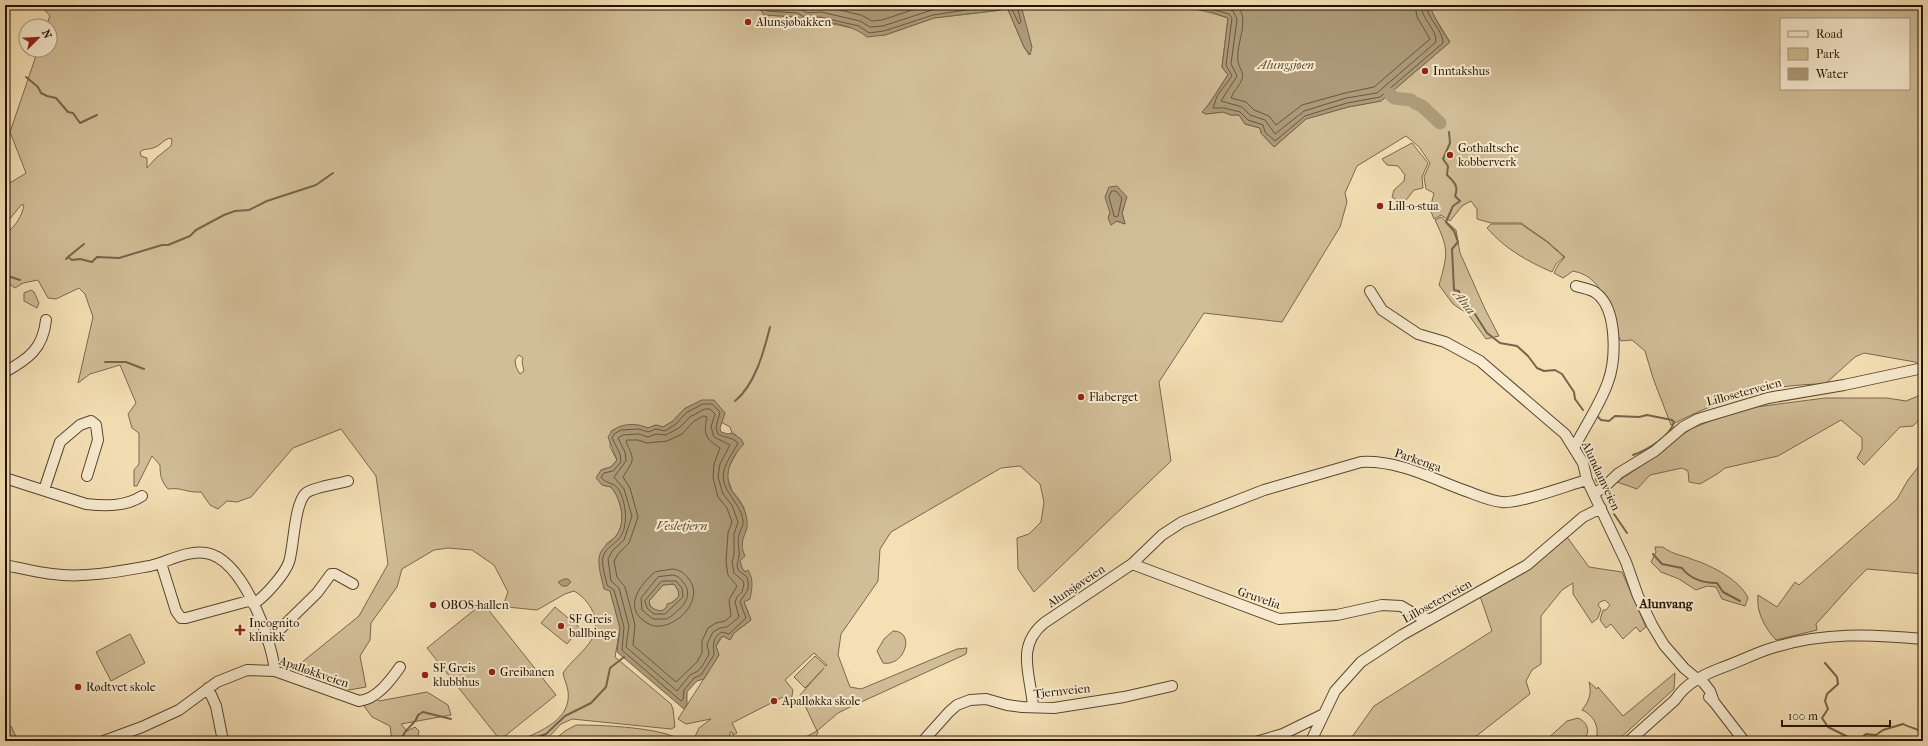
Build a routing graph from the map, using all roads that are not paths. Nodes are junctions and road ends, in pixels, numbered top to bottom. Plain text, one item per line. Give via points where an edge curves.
1 (1576, 286) dead end
2 (1370, 291) dead end
3 (46, 320) dead end
4 (1923, 368) edge
5 (5, 372) edge
6 (1574, 448) junction
7 (87, 476) dead end
8 (5, 478) edge
9 (1587, 480) junction
10 (348, 481) dead end
11 (44, 490) junction
12 (1595, 493) junction
13 (142, 496) dead end
14 (1601, 508) junction
15 (1194, 516) joint
16 (161, 563) junction
17 (1132, 564) junction
18 (5, 565) edge
19 (353, 584) dead end
20 (252, 602) junction
21 (1429, 619) junction
22 (1923, 639) edge
23 (267, 640) junction
24 (400, 667) dead end
25 (275, 671) junction
26 (1700, 682) junction
27 (1172, 686) dead end
28 (208, 688) junction
29 (1033, 708) junction
30 (1324, 714) junction
31 (104, 741) edge
32 (223, 741) edge
33 (923, 741) edge
34 (1259, 741) edge
35 (1311, 741) edge
36 (1629, 741) edge
37 (1744, 741) edge

1 - 6 street via 1596,293 1604,301 1614,332 1608,382
2 - 6 street, Alundamveien via 1382,310 1401,324 1418,334 1445,342 1480,361 1565,434
3 - 5 street via 45,331 38,347 27,358
4 - 12 street, Lilloseterveien via 1768,398 1698,419 1683,427 1655,451 1620,473
6 - 9 street, Alundamveien via 1583,463
7 - 11 street via 99,434 96,425 91,421 80,425 60,442
8 - 11 street
9 - 12 street, Alundamveien
9 - 15 street, Parkenga via 1518,500 1502,502 1478,496 1394,464 1378,461 1361,462 1264,490
10 - 20 street via 310,491 303,497 293,532 289,562 267,593
11 - 13 street via 100,506 126,504
12 - 14 street, Alundamveien
14 - 21 street, Lilloseterveien via 1583,517 1527,565
14 - 26 street, Alundamveien via 1652,626 1664,645
15 - 17 street, Alunsjøveien via 1162,535
16 - 18 street via 112,572 63,575
16 - 20 street via 190,554 206,553 219,558 243,583
16 - 20 street via 176,611 181,618
17 - 21 street, Gruvelia via 1279,619 1337,615 1382,605 1401,606
17 - 29 street, Alunsjøveien via 1044,623 1030,638 1026,652
19 - 23 street via 331,574 312,598
20 - 23 street
21 - 30 street, Lilloseterveien via 1361,662 1335,691
22 - 26 street via 1869,634 1830,636 1773,648 1721,668
23 - 25 street
24 - 25 street, Apalløkkveien via 378,692 359,701
25 - 28 street, Apalløkkveien via 242,671 227,676
26 - 36 street via 1675,700
26 - 37 street, Alundamveien via 1705,694
27 - 29 street, Tjernveien via 1124,697 1054,708
28 - 31 street, Apalløkkveien via 179,710
28 - 32 street via 216,706
29 - 33 street, Tjernveien via 986,699 970,700 957,705
30 - 34 street via 1283,734
30 - 35 street, Lilloseterveien

